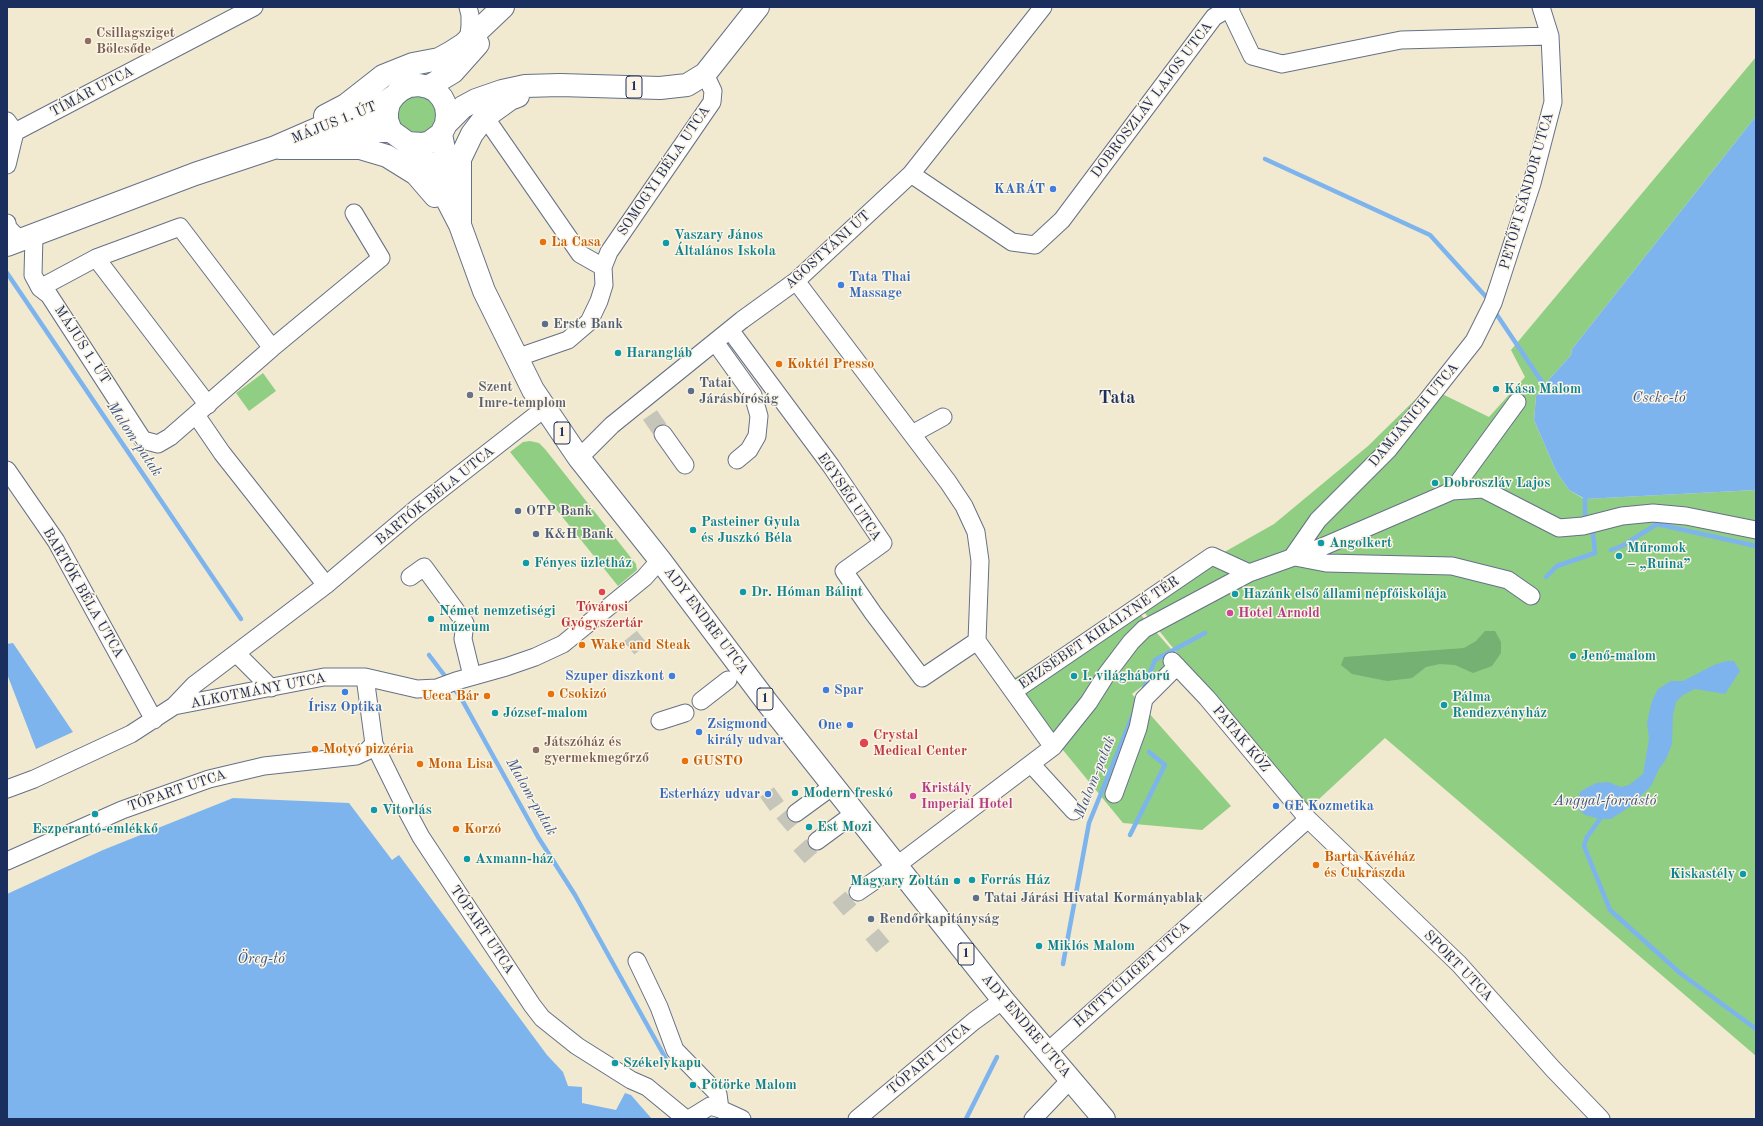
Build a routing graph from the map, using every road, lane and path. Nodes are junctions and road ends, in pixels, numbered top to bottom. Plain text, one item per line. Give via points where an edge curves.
1 (254, 7) edge
2 (758, 7) edge
3 (1043, 7) edge
4 (1541, 7) edge
5 (468, 8) edge
6 (1230, 8) edge
7 (501, 10) edge
8 (1550, 36) junction
9 (464, 44) junction
10 (705, 74) junction
11 (560, 85) junction
12 (428, 87) junction
13 (394, 96) junction
14 (484, 117) junction
15 (11, 127) edge
16 (443, 129) junction
17 (399, 137) junction
18 (273, 148) junction
19 (7, 165) edge
20 (911, 174) junction
21 (354, 213) dead end
22 (460, 225) junction
23 (17, 236) edge
24 (96, 258) junction
25 (603, 267) junction
26 (796, 281) junction
27 (40, 288) junction
28 (1493, 303) joint
29 (730, 330) junction
30 (715, 342) junction
31 (272, 348) junction
32 (516, 358) junction
33 (1517, 402) dead end
34 (545, 408) junction
35 (202, 410) junction
36 (943, 417) dead end
37 (663, 434) tunnel mouth
38 (912, 434) junction
39 (579, 458) junction
40 (737, 460) dead end
41 (685, 465) dead end
42 (7, 470) edge
43 (1452, 491) junction
44 (1756, 530) edge
45 (1292, 556) junction
46 (660, 560) junction
47 (1249, 573) junction
48 (410, 577) dead end
49 (326, 585) junction
50 (1531, 596) dead end
51 (1129, 612) junction
52 (1144, 629) junction
53 (977, 641) junction
54 (237, 654) junction
55 (472, 676) junction
56 (365, 677) junction
57 (728, 680) dead end
58 (271, 688) junction
59 (1014, 690) junction
60 (701, 701) dead end
61 (174, 706) junction
62 (685, 713) dead end
63 (154, 720) junction
64 (660, 721) dead end
65 (374, 744) junction
66 (1053, 747) junction
67 (1032, 765) junction
68 (833, 786) junction
69 (7, 789) edge
70 (1114, 794) dead end
71 (1074, 811) dead end
72 (796, 813) tunnel mouth
73 (855, 813) junction
74 (1308, 819) junction
75 (817, 841) tunnel mouth
76 (7, 862) edge
77 (896, 866) junction
78 (858, 892) tunnel mouth
79 (637, 960) dead end
80 (1003, 1000) junction
81 (1047, 1052) junction
82 (1070, 1080) junction
83 (700, 1113) edge
84 (742, 1119) edge
85 (857, 1119) edge
86 (1034, 1119) edge
87 (1104, 1119) edge
88 (1601, 1119) edge

1 - 15 street, TÍMÁR UTCA
2 - 10 main road, 1
3 - 20 street, AGOSTYÁNI ÚT
4 - 8 street, PETŐFI SÁNDOR UTCA
5 - 7 street via 487,16
5 - 9 street via 470,26
6 - 8 street, DOBROSZLÁV LAJOS UTCA via 1252,56 1282,64 1401,40
6 - 20 street, DOBROSZLÁV LAJOS UTCA via 1214,17 1062,220 1035,245 1012,242
7 - 9 main road
7 - 12 main road via 487,34 453,72
8 - 28 street, PETŐFI SÁNDOR UTCA via 1553,102 1532,183
9 - 18 main road via 439,59 413,64 383,76 346,105 307,124
10 - 11 main road, 1 via 687,85 675,88
10 - 25 street, SOMOGYI BÉLA UTCA via 712,91 712,102 609,252
11 - 14 main road, 1 via 510,99
11 - 16 main road, 1 via 525,86 476,100 463,107
12 - 13 main road via 409,86
12 - 16 main road, 1 via 442,98 447,111
13 - 17 main road via 389,103 387,120
13 - 18 main road, MÁJUS 1. ÚT via 362,114 319,128
14 - 22 main road, 1 via 460,159
14 - 25 street via 580,254
15 - 19 street
16 - 17 main road, 1 via 430,142 423,144
16 - 22 main road, 1 via 445,160
17 - 18 main road, MÁJUS 1. ÚT via 364,131
17 - 22 main road, 1 via 417,150 429,165
18 - 22 main road via 360,148 387,156 416,174
18 - 23 main road, MÁJUS 1. ÚT
20 - 26 street, AGOSTYÁNI ÚT
21 - 31 street, MÁJUS 1. ÚT via 381,258
22 - 32 main road, ADY ENDRE UTCA / 1 via 484,291
23 - 27 street, MÁJUS 1. ÚT
24 - 27 street
24 - 31 street via 180,227
24 - 35 street
25 - 32 street via 604,286 589,322 568,340
26 - 29 street, AGOSTYÁNI ÚT
26 - 38 street
27 - 35 street, MÁJUS 1. ÚT via 49,294 144,440 158,444
28 - 45 street, DAMJANICH UTCA via 1474,341 1388,450 1318,520
29 - 30 street, AGOSTYÁNI ÚT
29 - 53 street, EGYSÉG UTCA via 831,466 883,543 844,571 922,678
30 - 39 street, AGOSTYÁNI ÚT via 647,408 612,426
30 - 40 street via 753,395 759,416 757,436 749,450
31 - 35 street, MÁJUS 1. ÚT
32 - 34 main road, ADY ENDRE UTCA / 1
33 - 43 street
34 - 39 main road, ADY ENDRE UTCA / 1
34 - 49 street, BARTÓK BÉLA UTCA via 417,508
35 - 49 street via 222,453
36 - 38 street
37 - 41 street
38 - 53 street via 964,506 976,532 980,568
39 - 46 main road, ADY ENDRE UTCA / 1
42 - 63 street, BARTÓK BÉLA UTCA via 56,541
43 - 44 street via 1483,489 1559,528 1653,513 1686,516
43 - 45 street, ERZSÉBET KIRÁLYNÉ TÉR via 1322,547
45 - 47 street, ERZSÉBET KIRÁLYNÉ TÉR
45 - 50 street via 1326,563 1452,566 1508,580
46 - 55 street, ALKOTMÁNY UTCA via 644,578 563,644 535,657
46 - 68 main road, ADY ENDRE UTCA / 1
47 - 51 street, ERZSÉBET KIRÁLYNÉ TÉR via 1212,556
47 - 52 street, ERZSÉBET KIRÁLYNÉ TÉR
48 - 55 street via 424,567 465,623 463,639
49 - 54 street, BARTÓK BÉLA UTCA
51 - 52 street
51 - 59 street, ERZSÉBET KIRÁLYNÉ TÉR
52 - 66 street, ERZSÉBET KIRÁLYNÉ TÉR via 1131,642 1089,702
53 - 59 street
54 - 58 street
54 - 61 street, BARTÓK BÉLA UTCA via 194,685
55 - 56 street, ALKOTMÁNY UTCA via 437,688 417,689
56 - 58 street, ALKOTMÁNY UTCA via 324,677
56 - 65 street, TÓPART UTCA
57 - 60 street
58 - 61 street, ALKOTMÁNY UTCA
59 - 66 street, ERZSÉBET KIRÁLYNÉ TÉR
61 - 63 street, BARTÓK BÉLA UTCA
62 - 64 street
63 - 69 street, BARTÓK BÉLA UTCA via 131,734
65 - 76 street, TÓPART UTCA via 356,756 264,766 209,779 122,810
65 - 83 street, TÓPART UTCA via 421,837 542,1018 577,1046 631,1080
66 - 67 street
67 - 71 street
67 - 77 street
68 - 72 street
68 - 73 main road, ADY ENDRE UTCA / 1
70 - 74 street, PATAK KÖZ via 1138,728 1144,699 1174,663 1207,698
73 - 75 street
73 - 77 main road, ADY ENDRE UTCA / 1
74 - 81 street, HATTYÚLIGET UTCA
74 - 88 street, SPORT UTCA via 1459,964
77 - 78 street
77 - 80 main road, ADY ENDRE UTCA / 1
79 - 83 street via 675,1050 718,1094
80 - 81 main road, ADY ENDRE UTCA / 1
80 - 85 street, TÓPART UTCA
81 - 82 main road, ADY ENDRE UTCA / 1
82 - 86 street
82 - 87 main road, ADY ENDRE UTCA / 1
83 - 84 street, TÓPART UTCA

